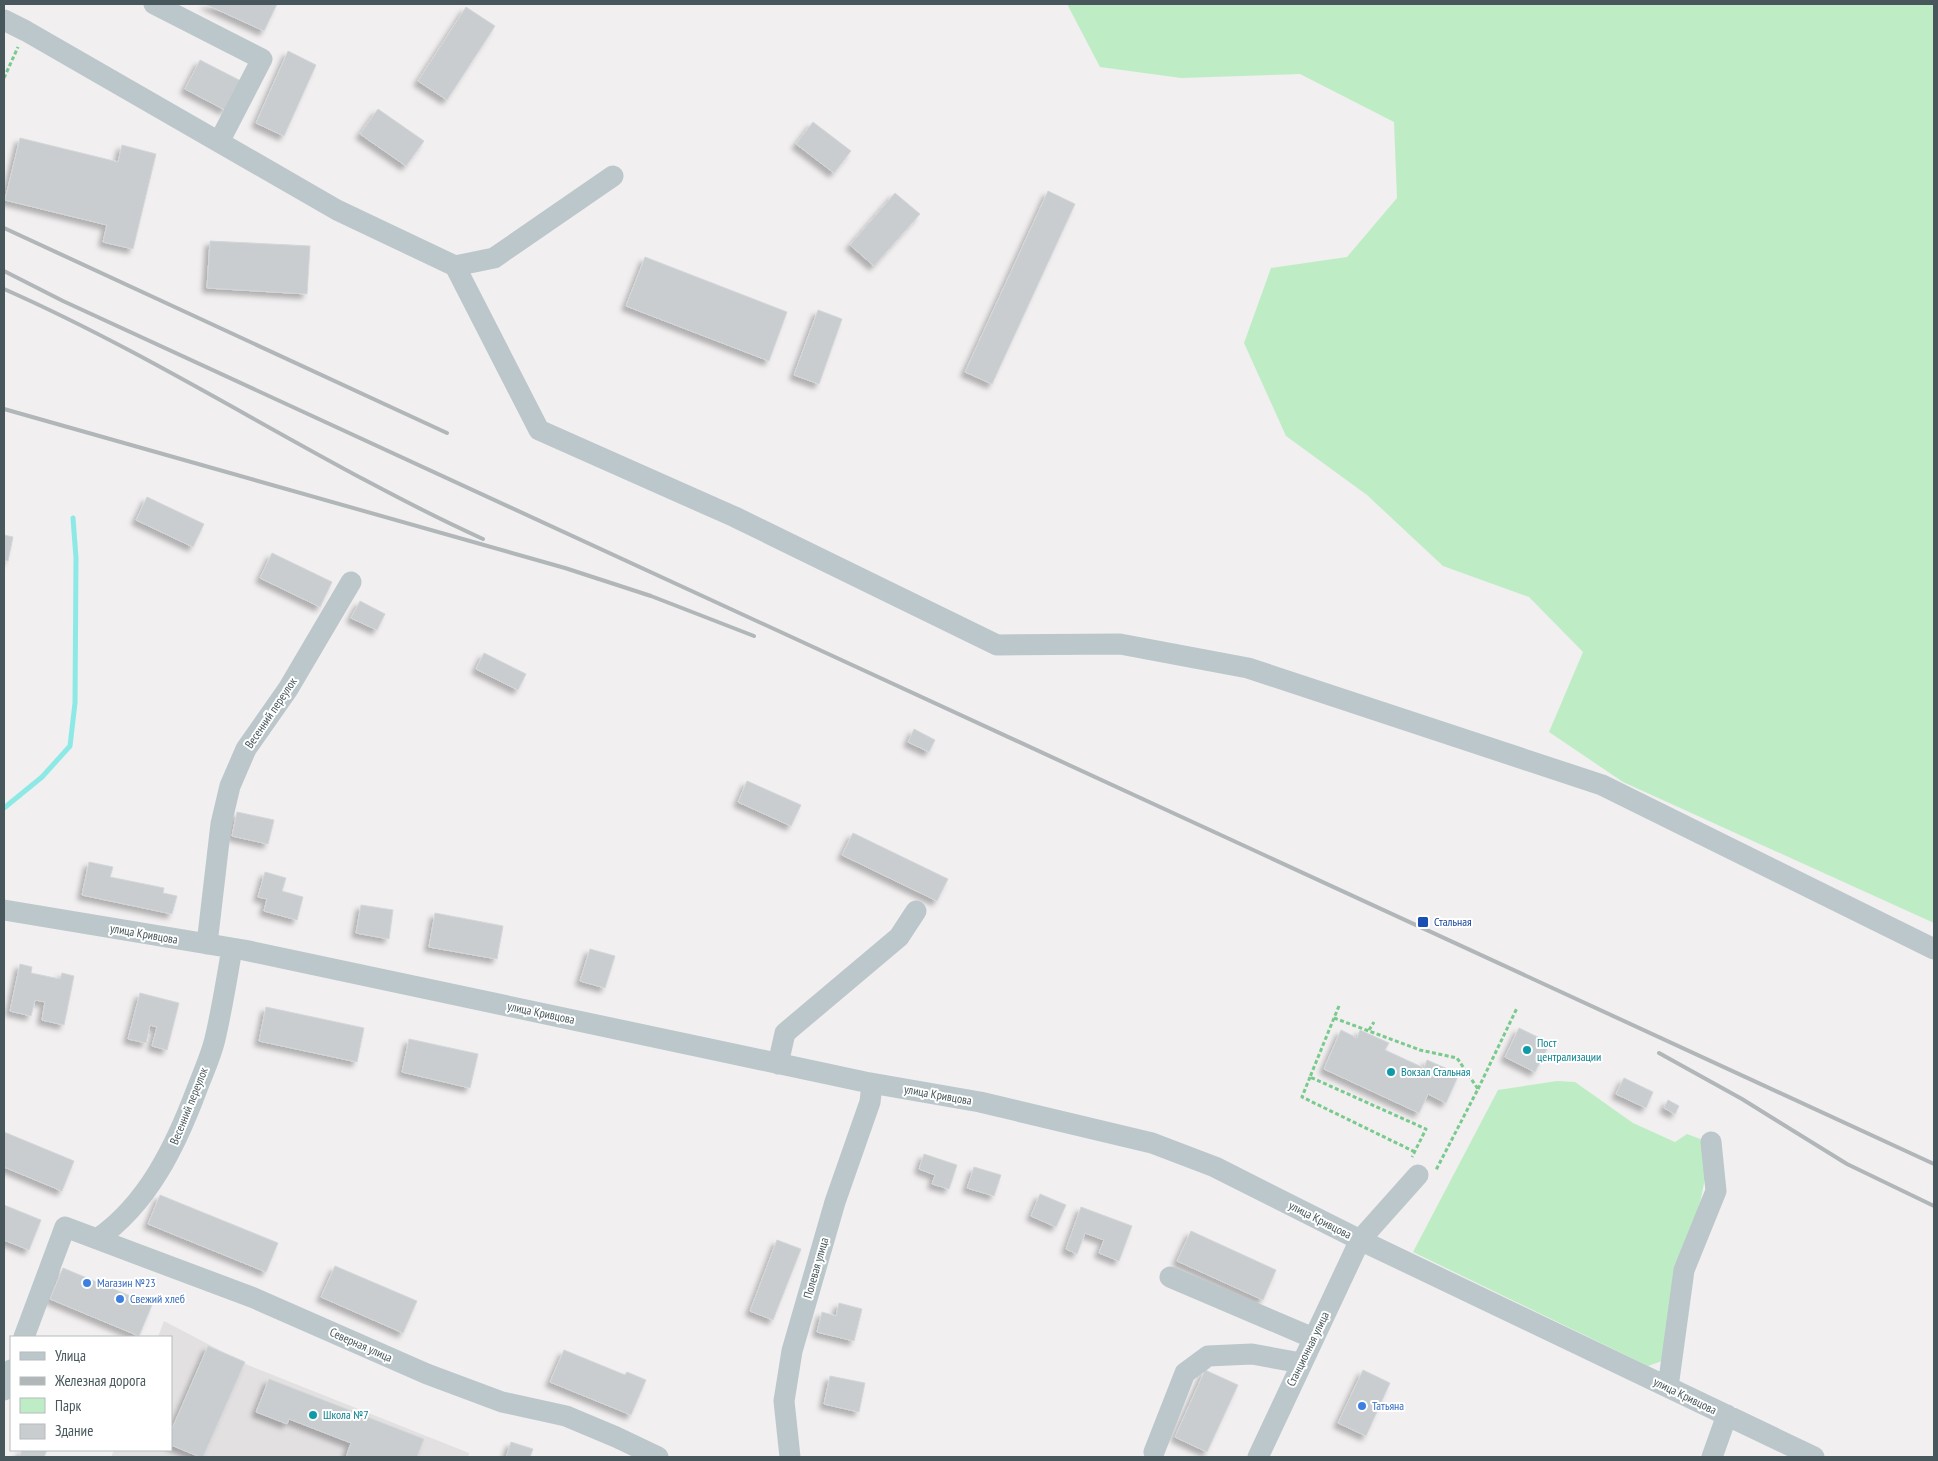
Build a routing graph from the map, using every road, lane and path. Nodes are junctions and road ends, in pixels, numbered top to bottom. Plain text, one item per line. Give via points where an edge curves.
1 (154, 4) edge
2 (4, 20) edge
3 (26, 31) junction
4 (4, 78) edge
5 (219, 142) junction
6 (613, 176) dead end
7 (455, 266) junction
8 (351, 582) dead end
9 (4, 910) edge
10 (916, 911) dead end
11 (207, 944) junction
12 (232, 948) junction
13 (1934, 949) edge
14 (1339, 1006) dead end
15 (1517, 1008) dead end
16 (1334, 1018) junction
17 (1374, 1022) dead end
18 (1369, 1030) junction
19 (778, 1064) junction
20 (1310, 1077) junction
21 (872, 1084) junction
22 (1478, 1089) junction
23 (1711, 1142) dead end
24 (1415, 1152) junction
25 (1421, 1170) junction
26 (96, 1239) junction
27 (1360, 1240) junction
28 (1170, 1277) dead end
29 (24, 1336) edge
30 (1314, 1338) junction
31 (1301, 1363) junction
32 (10, 1373) edge
33 (1668, 1387) junction
34 (4, 1390) edge
35 (1726, 1415) junction
36 (1156, 1456) edge
37 (658, 1457) edge
38 (790, 1457) edge
39 (1258, 1457) edge
40 (1712, 1457) edge
41 (1814, 1457) edge

1 - 5 street via 262,59
2 - 3 street
3 - 4 path
3 - 5 street
5 - 7 street via 337,210
6 - 7 street via 494,258
7 - 13 street via 540,430 735,517 997,645 1120,644 1248,668 1602,785
8 - 11 street, Весенний переулок via 288,689 246,749 230,786 221,824
9 - 11 street, улица Кривцова
10 - 19 street via 899,937 785,1033
11 - 12 street, улица Кривцова
12 - 19 street, улица Кривцова
12 - 26 street, Весенний переулок via 214,1040 170,1152 137,1202
14 - 16 path
15 - 22 path
16 - 18 path
16 - 20 path
17 - 18 path
18 - 22 path via 1420,1050 1456,1058
19 - 21 street, улица Кривцова
20 - 24 path via 1302,1097
20 - 24 path via 1426,1129
21 - 27 street, улица Кривцова via 980,1102 1152,1143 1215,1167
21 - 38 street, Полевая улица via 870,1102 835,1202 792,1350 784,1401
22 - 25 path
23 - 33 street via 1716,1191 1684,1270
24 - 25 path
25 - 27 street, Станционная улица
26 - 29 street, Северная улица via 65,1227
26 - 37 street, Северная улица via 254,1298 452,1383 502,1402 566,1416
27 - 30 street, Станционная улица
27 - 33 street, улица Кривцова
28 - 30 street
30 - 31 street, Станционная улица
31 - 36 street via 1252,1354 1208,1356 1185,1373
31 - 39 street, Станционная улица
32 - 34 street
33 - 35 street, улица Кривцова
35 - 40 street
35 - 41 street, улица Кривцова

